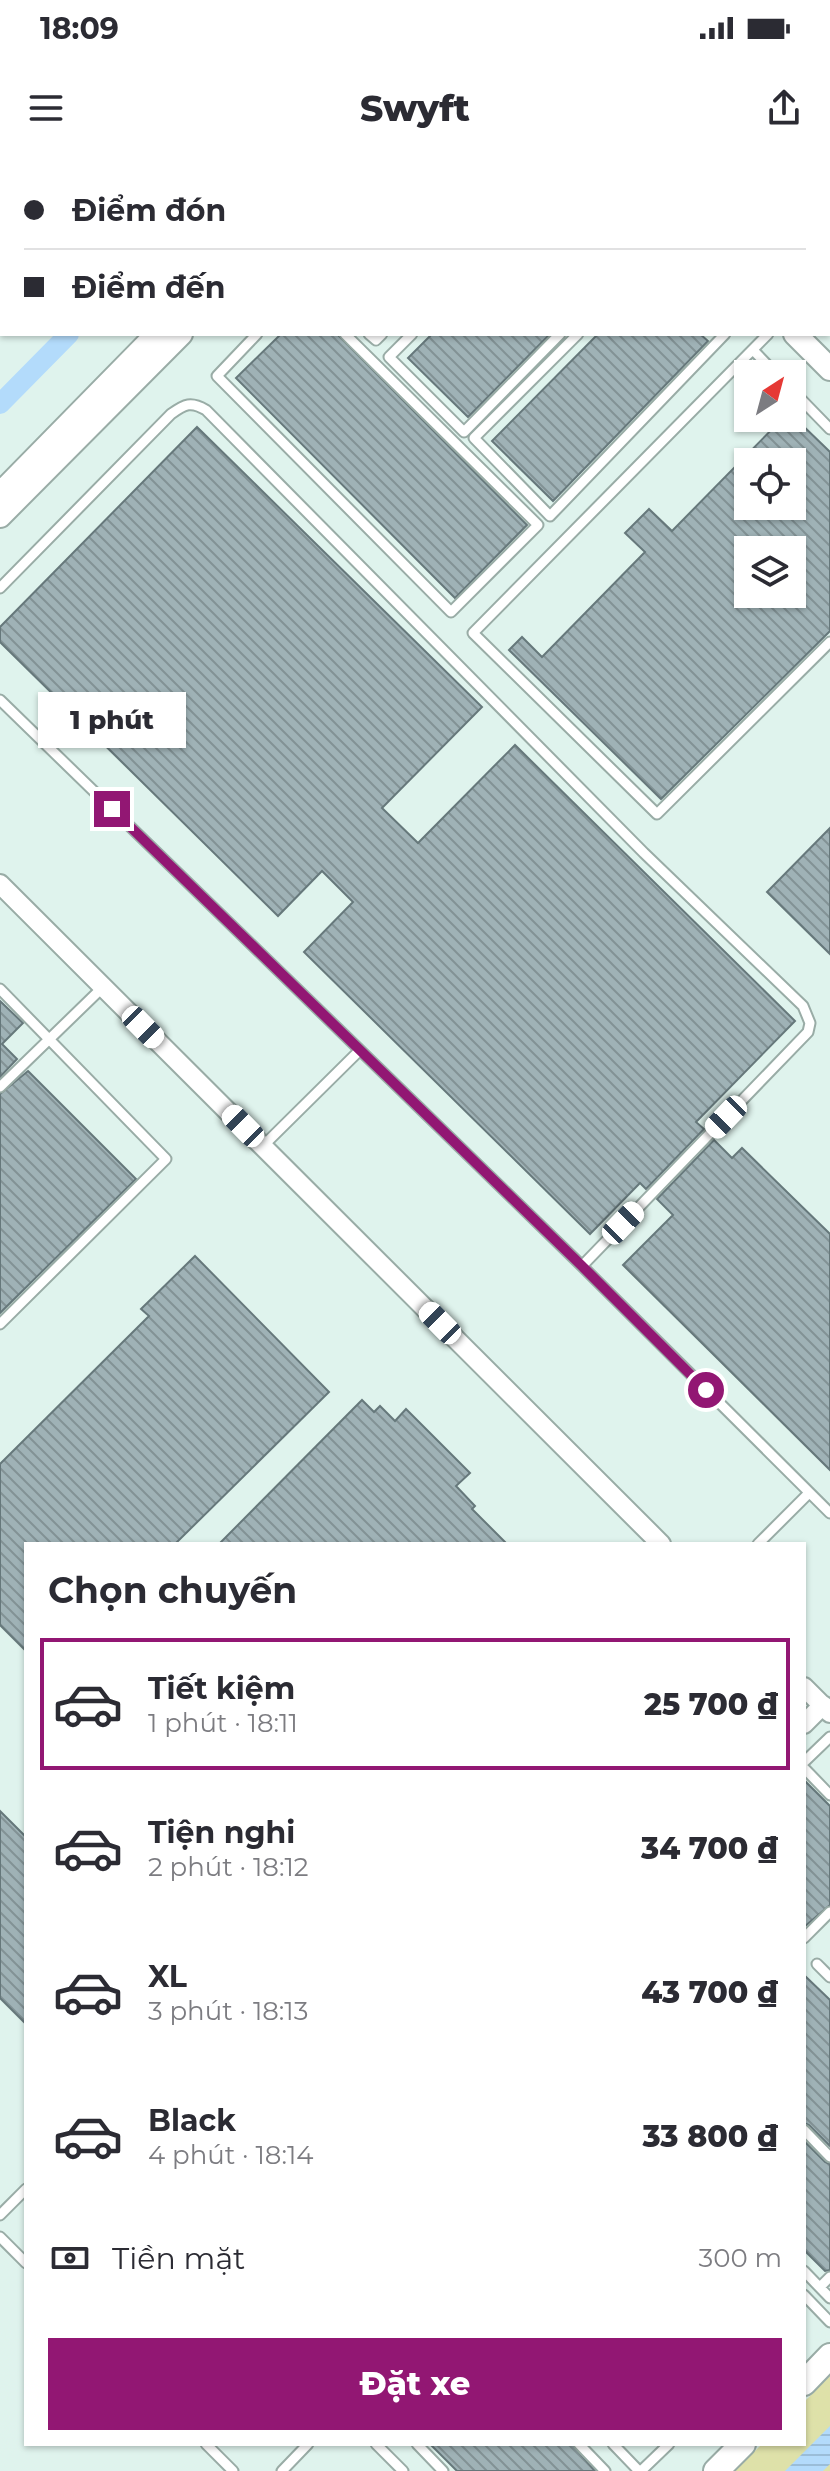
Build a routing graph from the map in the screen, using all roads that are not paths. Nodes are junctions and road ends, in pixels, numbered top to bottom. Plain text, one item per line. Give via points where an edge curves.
1 (155, 336) edge
2 (179, 336) edge
3 (255, 336) edge
4 (347, 336) edge
5 (410, 336) edge
6 (558, 336) edge
7 (576, 336) edge
8 (721, 336) edge
9 (766, 336) edge
10 (797, 336) edge
11 (753, 350) junction
12 (763, 360) edge
13 (830, 369) edge
14 (806, 404) edge
15 (830, 429) edge
16 (0, 494) edge
17 (0, 516) edge
18 (0, 588) edge
19 (830, 642) edge
20 (0, 700) edge
21 (0, 884) edge
22 (103, 987) junction
23 (0, 989) edge
24 (49, 1039) junction
25 (359, 1051) junction
26 (0, 1087) edge
27 (263, 1146) junction
28 (582, 1266) junction
29 (0, 1324) edge
30 (809, 1493) junction
31 (830, 1513) edge
32 (659, 1542) edge
33 (760, 1542) edge
34 (806, 1690) edge
35 (826, 1709) edge
36 (806, 1723) edge
37 (830, 1737) edge
38 (806, 1760) edge
39 (806, 1770) edge
40 (830, 1795) edge
41 (830, 1912) edge
42 (806, 1936) edge
43 (817, 1964) dead end
44 (830, 1977) edge
45 (806, 2132) edge
46 (830, 2157) edge
47 (24, 2191) edge
48 (0, 2215) edge
49 (0, 2237) edge
50 (24, 2261) edge
51 (806, 2273) edge
52 (830, 2277) edge
53 (820, 2287) junction
54 (830, 2298) edge
55 (806, 2302) edge
56 (830, 2322) edge
57 (830, 2356) edge
58 (806, 2381) edge
59 (208, 2446) edge
60 (306, 2446) edge
61 (378, 2446) edge
62 (419, 2446) edge
63 (581, 2446) edge
64 (615, 2446) edge
65 (667, 2446) edge
66 (741, 2446) edge
67 (233, 2471) edge
68 (282, 2471) edge
69 (403, 2471) edge
70 (443, 2471) edge
71 (605, 2471) edge
72 (640, 2471) edge
73 (716, 2471) edge

1 - 16 street
2 - 17 street
3 - 4 lane via 217,376 451,612 538,525
5 - 6 lane via 389,357 464,432
7 - 8 lane via 474,438 550,516
9 - 11 lane
10 - 13 street
11 - 12 lane
11 - 19 lane via 473,633 657,814
14 - 15 lane
18 - 28 lane via 171,414 195,403 803,1006 808,1032
20 - 25 lane
21 - 22 street
22 - 24 lane
22 - 27 street
23 - 24 lane
24 - 26 lane
24 - 29 lane via 166,1159
25 - 27 lane
25 - 28 lane
27 - 32 street
28 - 30 lane
30 - 31 lane
30 - 33 lane
34 - 35 street
35 - 36 street
37 - 38 lane
39 - 40 lane
41 - 42 lane
43 - 44 lane
45 - 46 lane
47 - 48 lane
49 - 50 lane
51 - 53 lane
52 - 53 lane
53 - 54 lane
55 - 56 lane
57 - 58 main road
59 - 67 lane
60 - 68 lane
61 - 69 lane
62 - 70 lane
63 - 71 lane
64 - 72 lane
65 - 72 lane
66 - 73 main road

